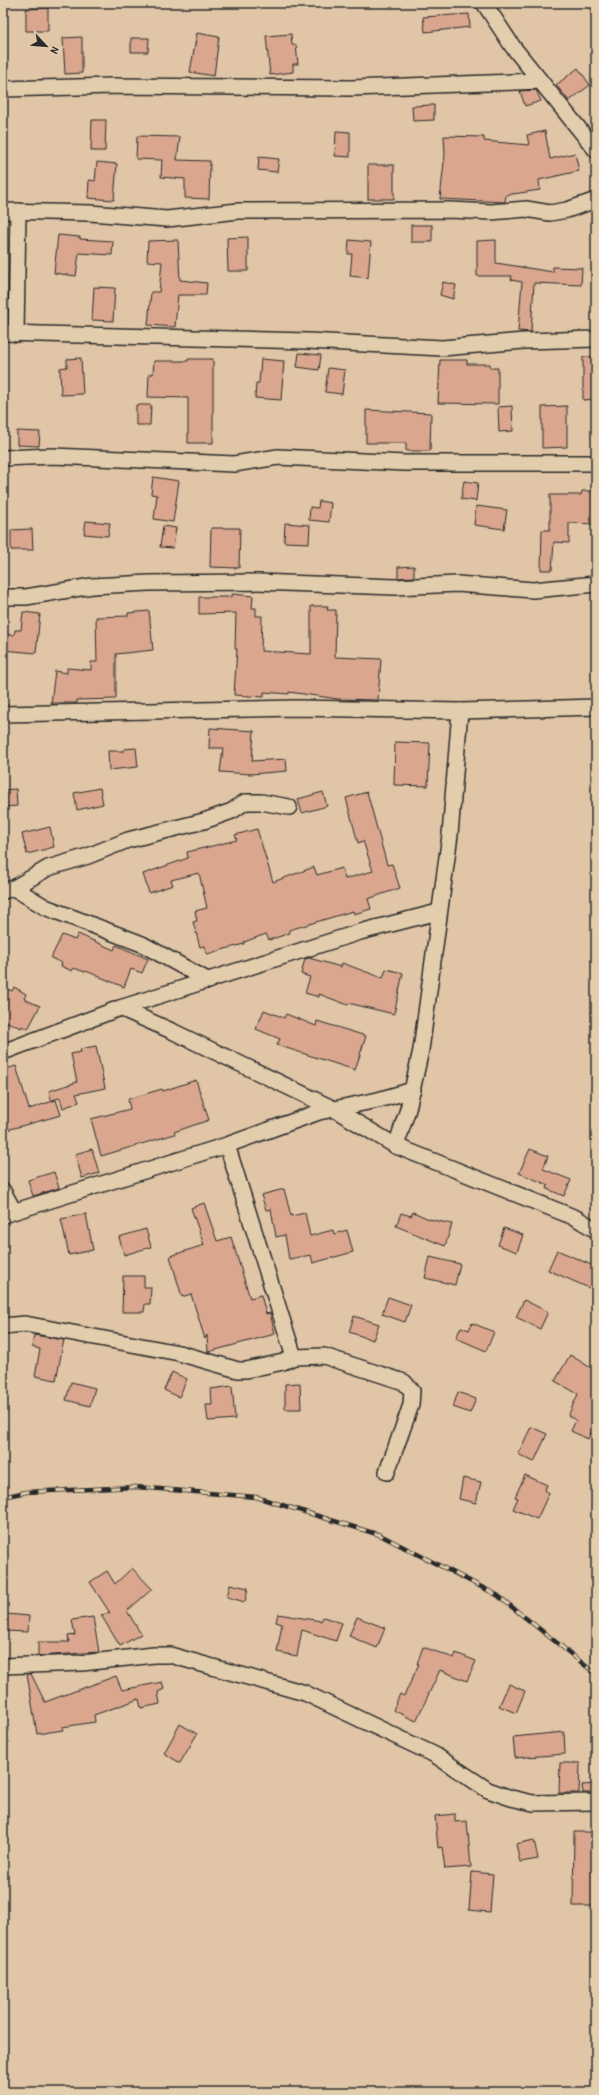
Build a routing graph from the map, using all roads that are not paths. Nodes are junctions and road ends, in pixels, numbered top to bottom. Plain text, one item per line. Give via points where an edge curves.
1 (484, 3) edge
2 (540, 81) junction
3 (3, 89) edge
4 (596, 150) edge
5 (596, 200) edge
6 (10, 211) edge
7 (9, 333) edge
8 (596, 339) edge
9 (3, 458) edge
10 (596, 463) edge
11 (596, 584) edge
12 (3, 597) edge
13 (596, 708) edge
14 (460, 711) junction
15 (3, 714) edge
16 (289, 807) dead end
17 (8, 889) edge
18 (438, 912) junction
19 (209, 981) junction
20 (120, 1008) junction
21 (3, 1052) edge
22 (413, 1090) junction
23 (334, 1109) junction
24 (227, 1145) junction
25 (396, 1146) junction
26 (3, 1191) edge
27 (9, 1213) edge
28 (596, 1230) edge
29 (3, 1326) edge
30 (294, 1357) junction
31 (387, 1472) dead end
32 (3, 1666) edge
33 (596, 1802) edge

1 - 2 street via 513,47
2 - 3 street via 352,88 113,86
2 - 4 street
5 - 6 street via 550,213 526,209 491,212 238,211 167,219
6 - 7 street
7 - 8 street via 308,341 442,348 524,341
9 - 10 street via 53,456 234,464 278,457 406,463
11 - 12 street via 533,590 457,584 395,587 257,582 149,583 92,586
13 - 14 street
14 - 15 street via 296,708
14 - 18 street via 450,835
16 - 17 street via 245,802 232,811 204,821 128,840 48,868
17 - 19 street via 45,907 142,944
18 - 19 street via 360,932
18 - 22 street via 421,1050
19 - 20 street
20 - 21 street
20 - 23 street
22 - 23 street
22 - 25 street
23 - 24 street
23 - 25 street
24 - 27 street
24 - 30 street
25 - 28 street via 576,1218
26 - 27 street
29 - 30 street via 25,1324 179,1353 238,1370 283,1362
30 - 31 street via 324,1356 404,1382 412,1391 411,1405
32 - 33 street via 82,1663 154,1654 170,1655 305,1693 435,1755 488,1790 511,1798 533,1803

